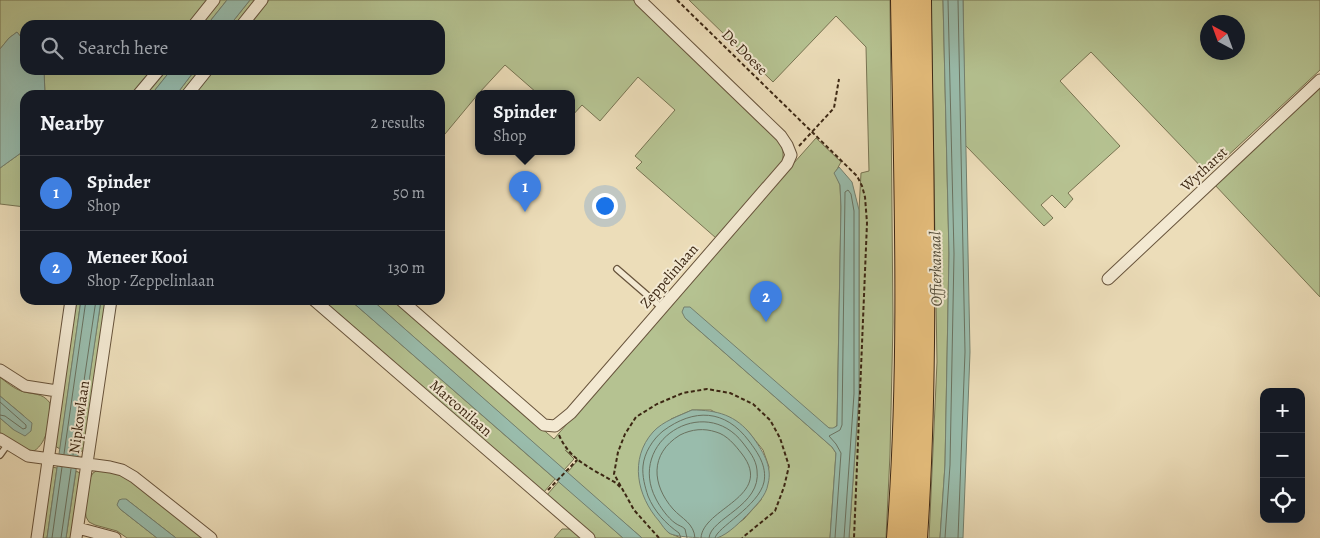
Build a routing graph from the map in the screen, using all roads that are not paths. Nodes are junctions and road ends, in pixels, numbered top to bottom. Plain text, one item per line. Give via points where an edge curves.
1 (214, 0) edge
2 (262, 0) edge
3 (640, 0) edge
4 (901, 0) edge
5 (920, 0) edge
6 (198, 20) edge
7 (246, 20) edge
8 (155, 75) edge
9 (203, 75) edge
10 (1320, 80) edge
11 (142, 90) edge
12 (191, 90) edge
13 (617, 269) dead end
14 (1108, 279) dead end
15 (70, 305) edge
16 (110, 305) edge
17 (320, 305) edge
18 (407, 305) edge
19 (662, 308) junction
20 (0, 370) edge
21 (57, 391) junction
22 (4, 441) edge
23 (0, 455) edge
24 (48, 460) junction
25 (86, 464) junction
26 (77, 533) edge
27 (37, 538) edge
28 (115, 538) edge
29 (211, 538) edge
30 (589, 538) edge
31 (897, 538) edge
32 (916, 538) edge

1 - 6 street
2 - 7 street
3 - 19 street, Zeppelinlaan via 781,136 790,155 787,164
4 - 31 highway via 906,285 902,476
5 - 32 highway via 924,346
8 - 11 street
9 - 12 street
10 - 14 street, Wytharst
13 - 19 lane
15 - 21 street, Nipkowlaan
16 - 25 street, Nipkowlaan
17 - 30 street, Marconilaan
18 - 19 street, Zeppelinlaan via 544,425 555,426
20 - 21 street via 25,386
21 - 24 street, Nipkowlaan
22 - 23 lane
22 - 24 street via 28,456
24 - 25 street, Nipkowlaan
24 - 27 street, Nipkowlaan
25 - 26 street, Nipkowlaan
25 - 29 street via 128,473
26 - 28 street

